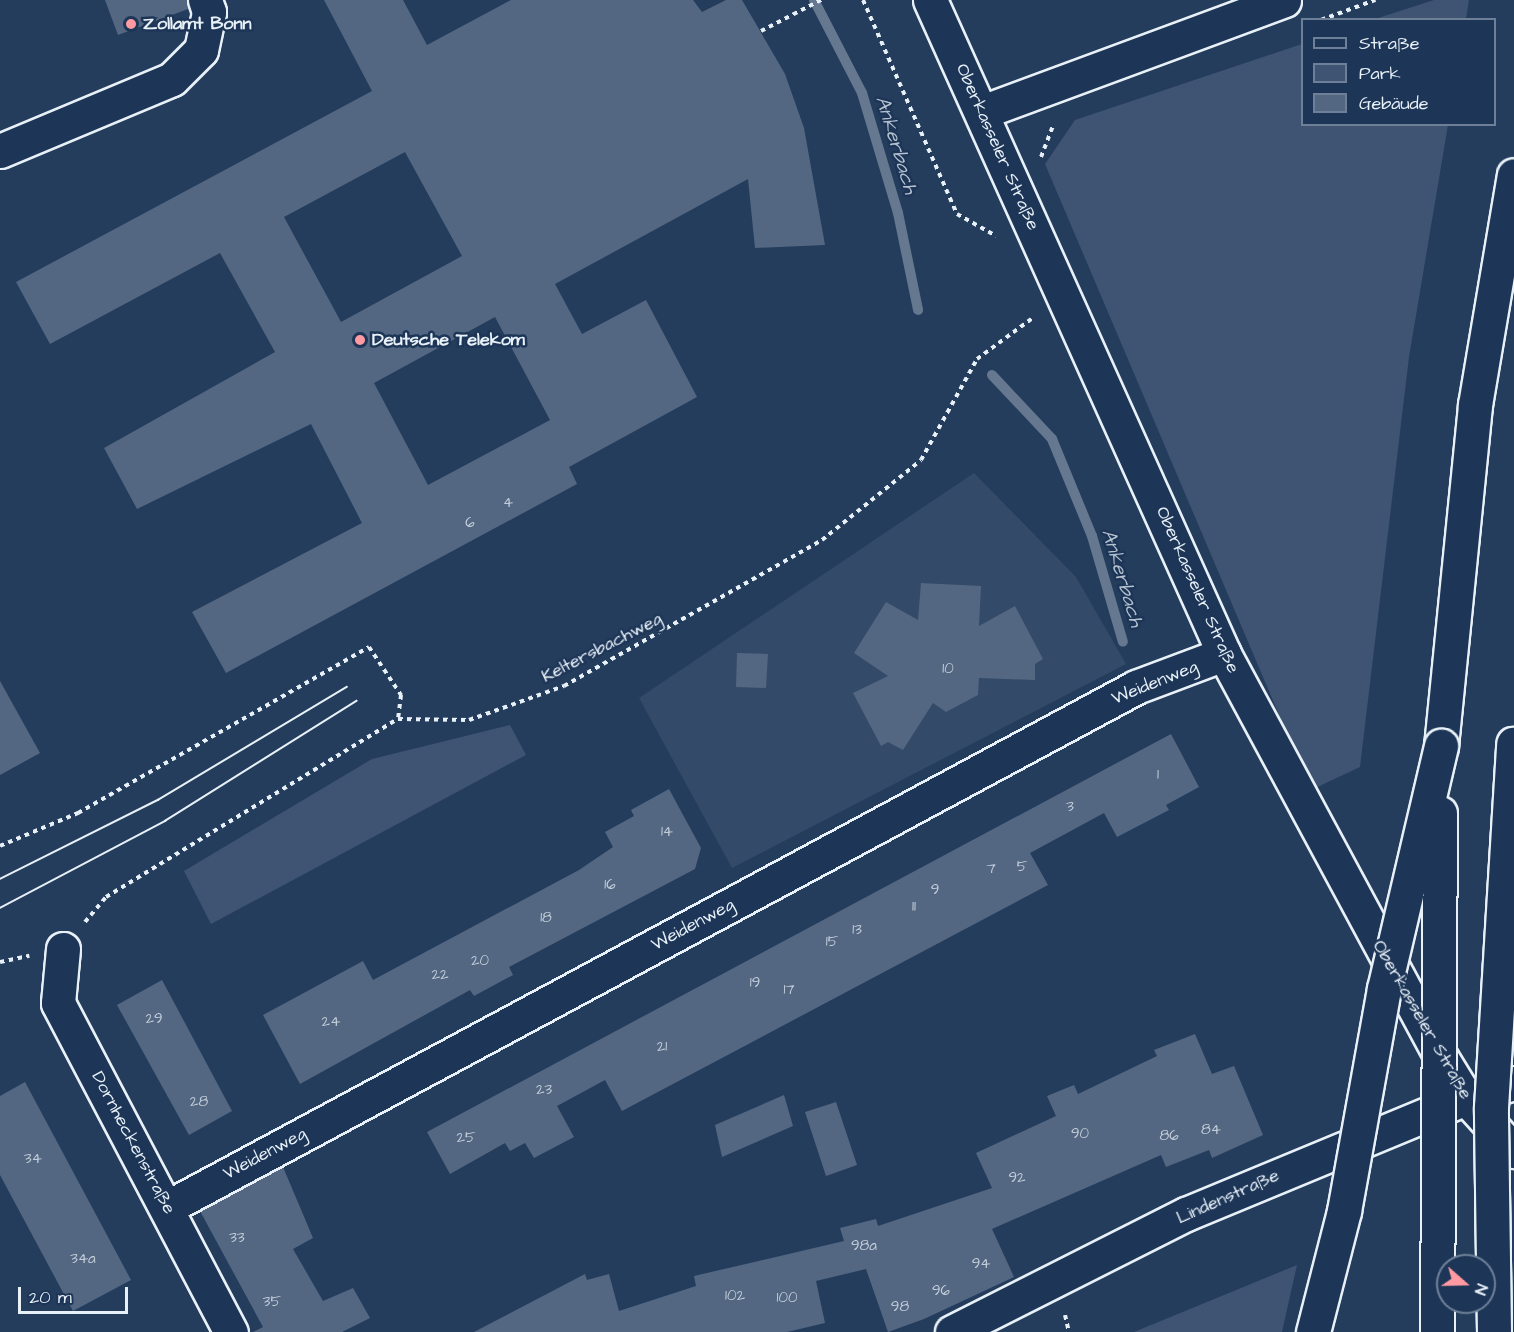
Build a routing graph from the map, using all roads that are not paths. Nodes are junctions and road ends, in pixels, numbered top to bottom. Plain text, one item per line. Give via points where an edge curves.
1 (205, 0) edge
2 (930, 0) edge
3 (1284, 0) edge
4 (1232, 6) edge
5 (982, 112) junction
6 (0, 151) edge
7 (1514, 175) edge
8 (1224, 654) junction
9 (1514, 740) edge
10 (1441, 746) junction
11 (63, 949) road end
12 (1514, 1083) edge
13 (1466, 1098) junction
14 (1514, 1151) edge
15 (168, 1207) junction
16 (231, 1332) edge
17 (952, 1332) edge
18 (1313, 1332) edge
19 (1437, 1332) edge
20 (1494, 1332) edge

1 - 6 main road via 209,12 201,50 172,79
2 - 5 main road, Oberkasseler Straße
3 - 4 main road
4 - 5 main road
5 - 8 main road, Oberkasseler Straße
7 - 10 main road via 1475,405
8 - 13 main road, Oberkasseler Straße via 1336,869
8 - 15 main road, Weidenweg via 1136,687
9 - 20 main road, bridge via 1491,1107
10 - 18 main road, bridge via 1384,989 1344,1211
10 - 19 main road, bridge via 1434,1158
11 - 15 main road, Dornheckenstraße via 58,1003
12 - 13 main road, Lindenstraße
13 - 14 main road, Oberkasseler Straße
13 - 17 main road, Lindenstraße via 1186,1215
15 - 16 main road, Dornheckenstraße

